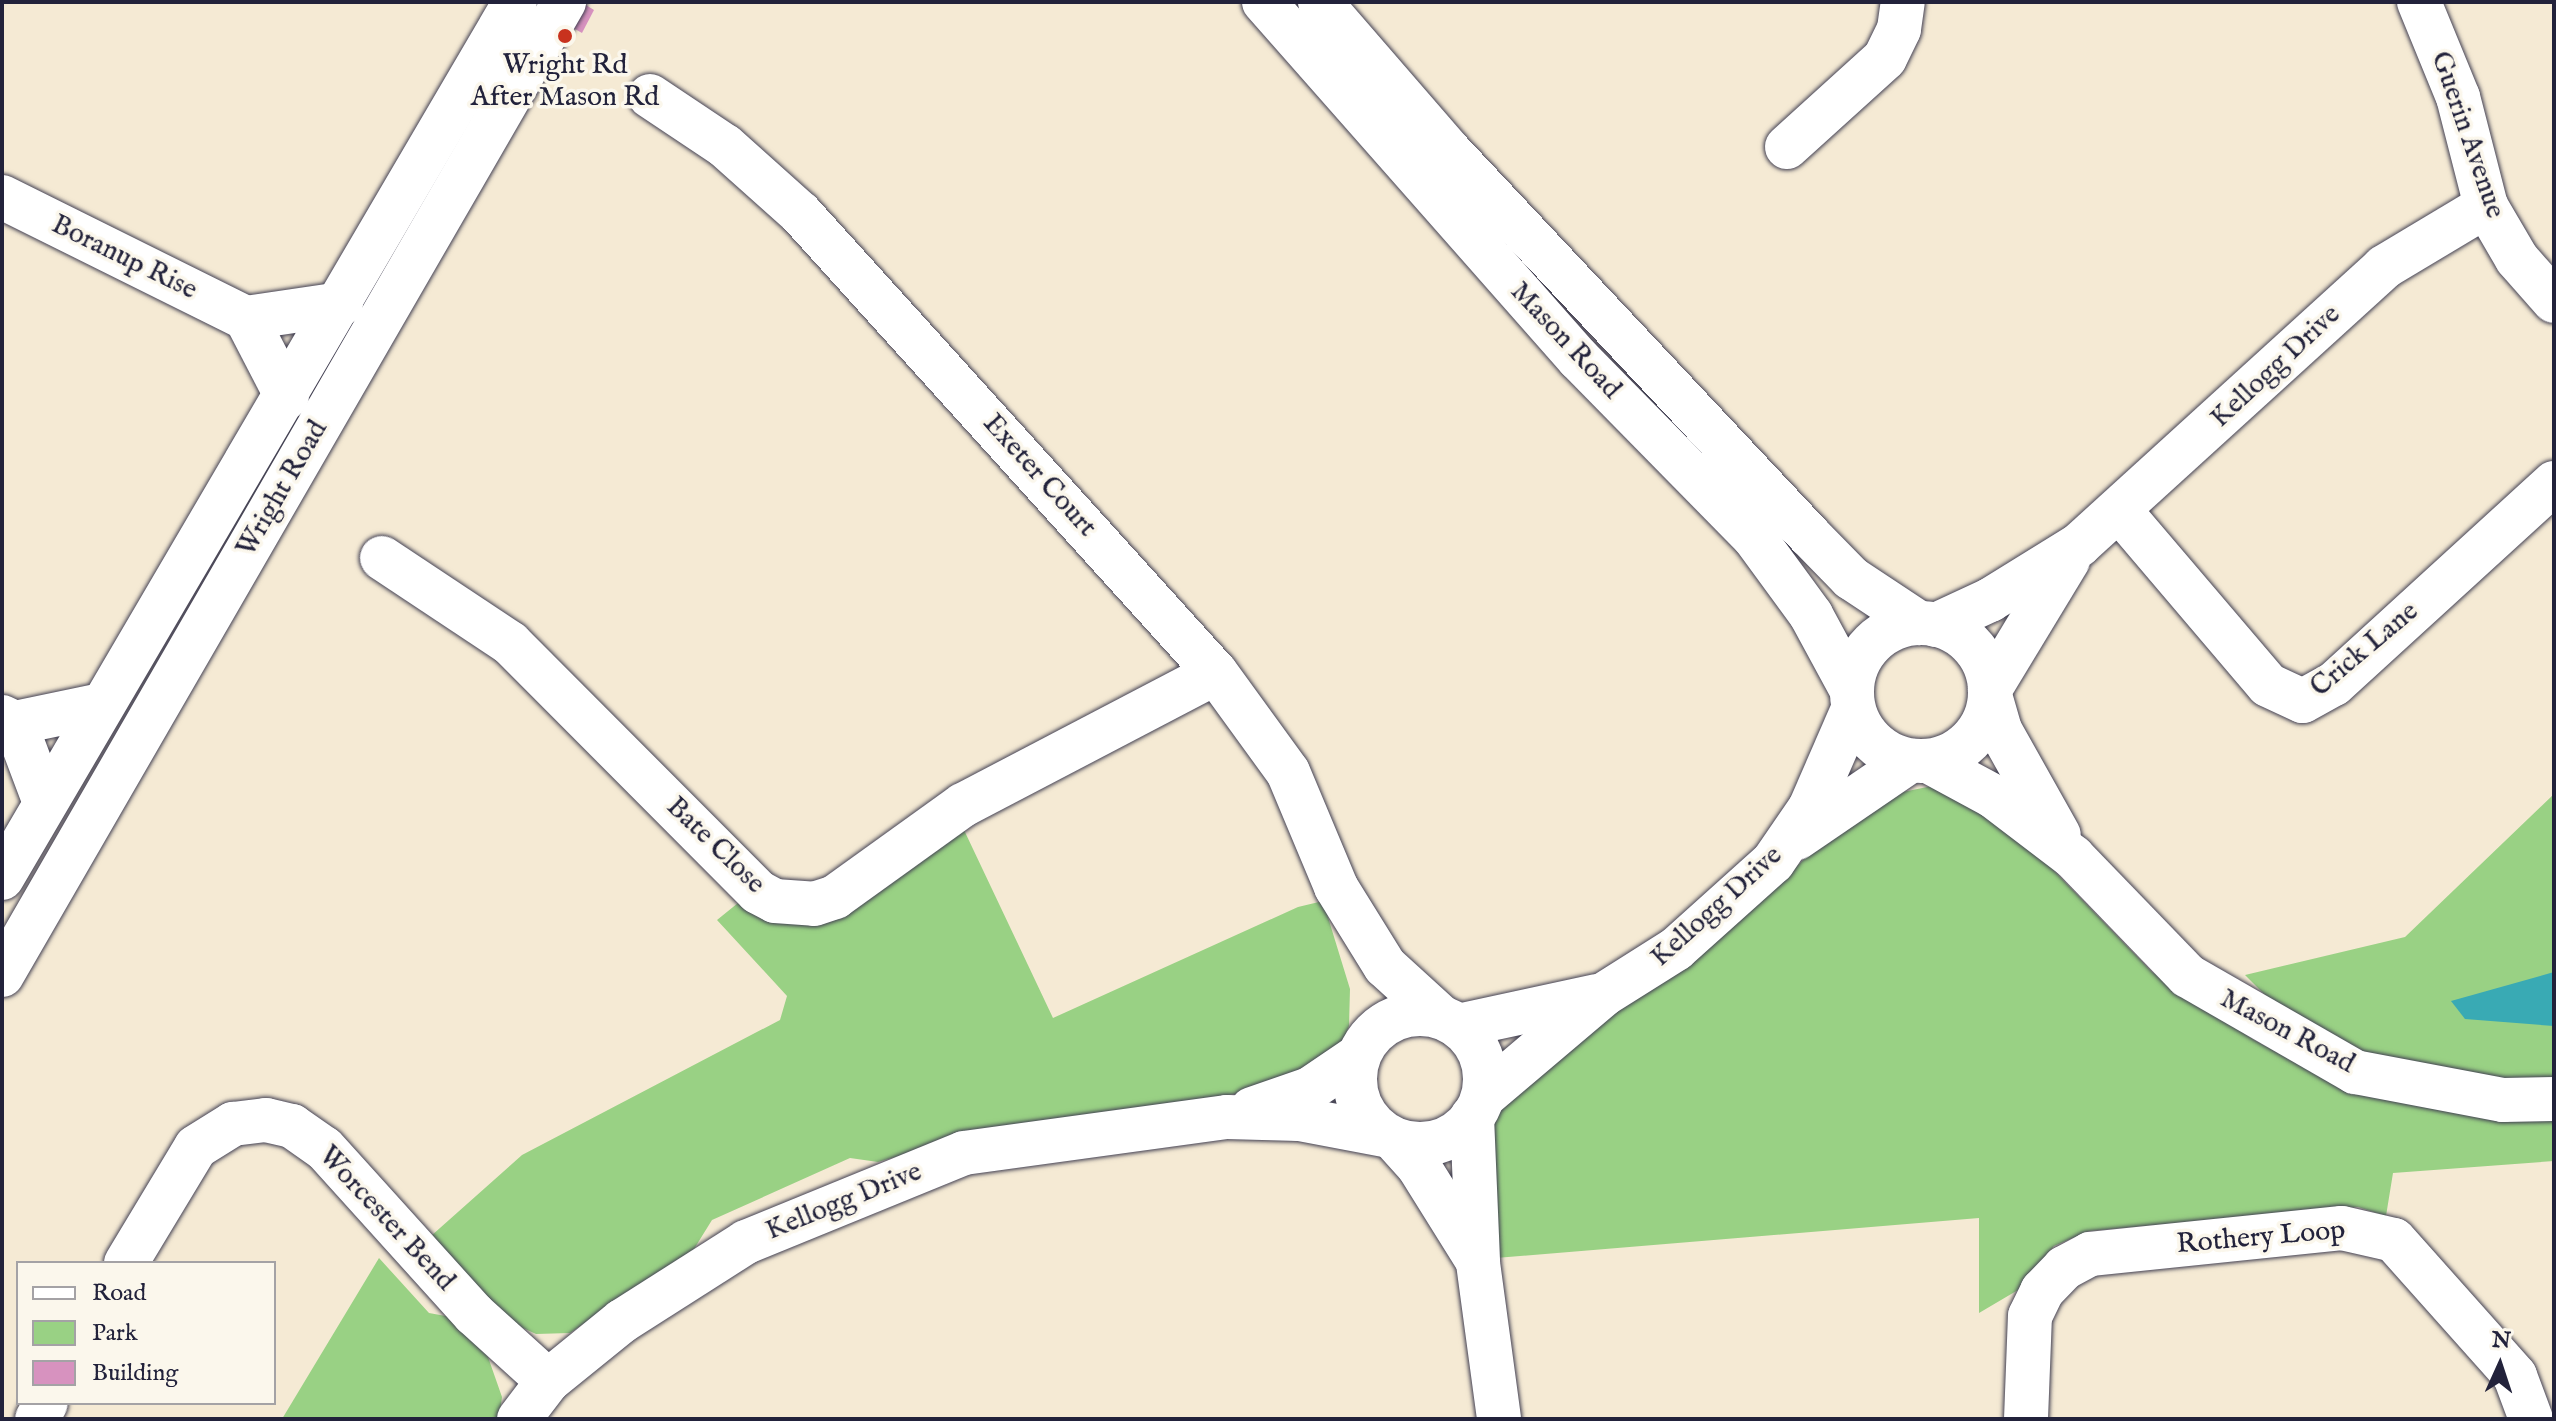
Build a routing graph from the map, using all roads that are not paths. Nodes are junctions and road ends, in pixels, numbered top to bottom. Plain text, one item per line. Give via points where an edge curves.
1 (515, 2) edge
2 (564, 2) edge
3 (1264, 2) edge
4 (1320, 2) edge
5 (1903, 2) edge
6 (2419, 2) edge
7 (650, 96) dead end
8 (1787, 147) dead end
9 (2, 197) edge
10 (2486, 206) junction
11 (2554, 301) edge
12 (341, 304) junction
13 (246, 318) junction
14 (287, 397) junction
15 (2554, 483) edge
16 (2120, 511) junction
17 (2079, 545) junction
18 (382, 558) dead end
19 (1928, 624) junction
20 (1216, 673) junction
21 (1990, 692) junction
22 (1852, 699) junction
23 (101, 705) junction
24 (8, 720) edge
25 (1919, 761) junction
26 (45, 803) junction
27 (1788, 843) junction
28 (2073, 857) junction
29 (2, 878) edge
30 (1353, 917) junction
31 (2, 975) edge
32 (1603, 995) junction
33 (1449, 1021) junction
34 (1361, 1050) junction
35 (2554, 1099) edge
36 (1478, 1107) junction
37 (1227, 1117) junction
38 (1389, 1137) junction
39 (127, 1261) edge
40 (1478, 1263) junction
41 (548, 1381) junction
42 (519, 1419) edge
43 (1499, 1419) edge
44 (2026, 1419) edge
45 (2531, 1419) edge

1 - 12 street, Wright Road
2 - 31 street, Wright Road
3 - 22 street, Mason Road via 1579,359 1754,537 1811,615
4 - 19 street, Mason Road via 1450,152 1851,578
5 - 8 street via 1899,29 1885,58
6 - 10 street, Guerin Avenue via 2458,97
7 - 20 street, Exeter Court via 725,146 800,213
9 - 13 street, Boranup Rise
10 - 11 street, Guerin Avenue via 2517,259
10 - 16 street, Kellogg Drive via 2384,267
12 - 13 street
12 - 14 street, Wright Road
13 - 14 street
14 - 23 street, Wright Road
15 - 16 street, Crick Lane via 2334,684 2303,701 2286,698 2268,685
16 - 17 street, Kellogg Drive
17 - 19 street, Kellogg Drive via 1990,600
17 - 21 street, Kellogg Drive via 2037,604
18 - 20 street, Bate Close via 510,643 758,892 775,901 814,904 835,897 963,805
19 - 21 street via 1969,643 1984,665
19 - 22 street via 1894,629 1872,643 1857,664
20 - 30 street, Exeter Court via 1288,772
21 - 25 street via 1976,734 1955,753
21 - 28 street, Mason Road via 2000,730
22 - 25 street via 1867,737
22 - 27 street, Kellogg Drive via 1823,783
23 - 24 street
23 - 26 street, Wright Road
24 - 26 street
25 - 27 street, Kellogg Drive
25 - 28 street, Mason Road via 1993,796
26 - 29 street, Wright Road
27 - 32 street, Kellogg Drive via 1676,949
28 - 35 street, Mason Road via 2188,976 2355,1072 2503,1100
30 - 33 street, Exeter Court via 1385,966
30 - 34 street, Exeter Court via 1365,977
32 - 33 street, Kellogg Drive
32 - 36 street, Kellogg Drive
33 - 34 street via 1402,1016 1383,1024
33 - 36 street via 1481,1056
34 - 37 street, Kellogg Drive via 1310,1089
34 - 38 street via 1357,1100
36 - 38 street via 1445,1140 1425,1145
36 - 40 street
37 - 38 street, Kellogg Drive via 1327,1123
37 - 41 street, Kellogg Drive via 964,1153 746,1242 622,1321
38 - 40 street via 1419,1167
39 - 41 street, Worcester Bend via 185,1161 204,1140 252,1120 292,1126 324,1148 474,1314
40 - 43 street
41 - 42 street, Kellogg Drive
44 - 45 street, Rothery Loop via 2030,1316 2042,1291 2064,1268 2090,1254 2342,1228 2394,1240 2515,1376

